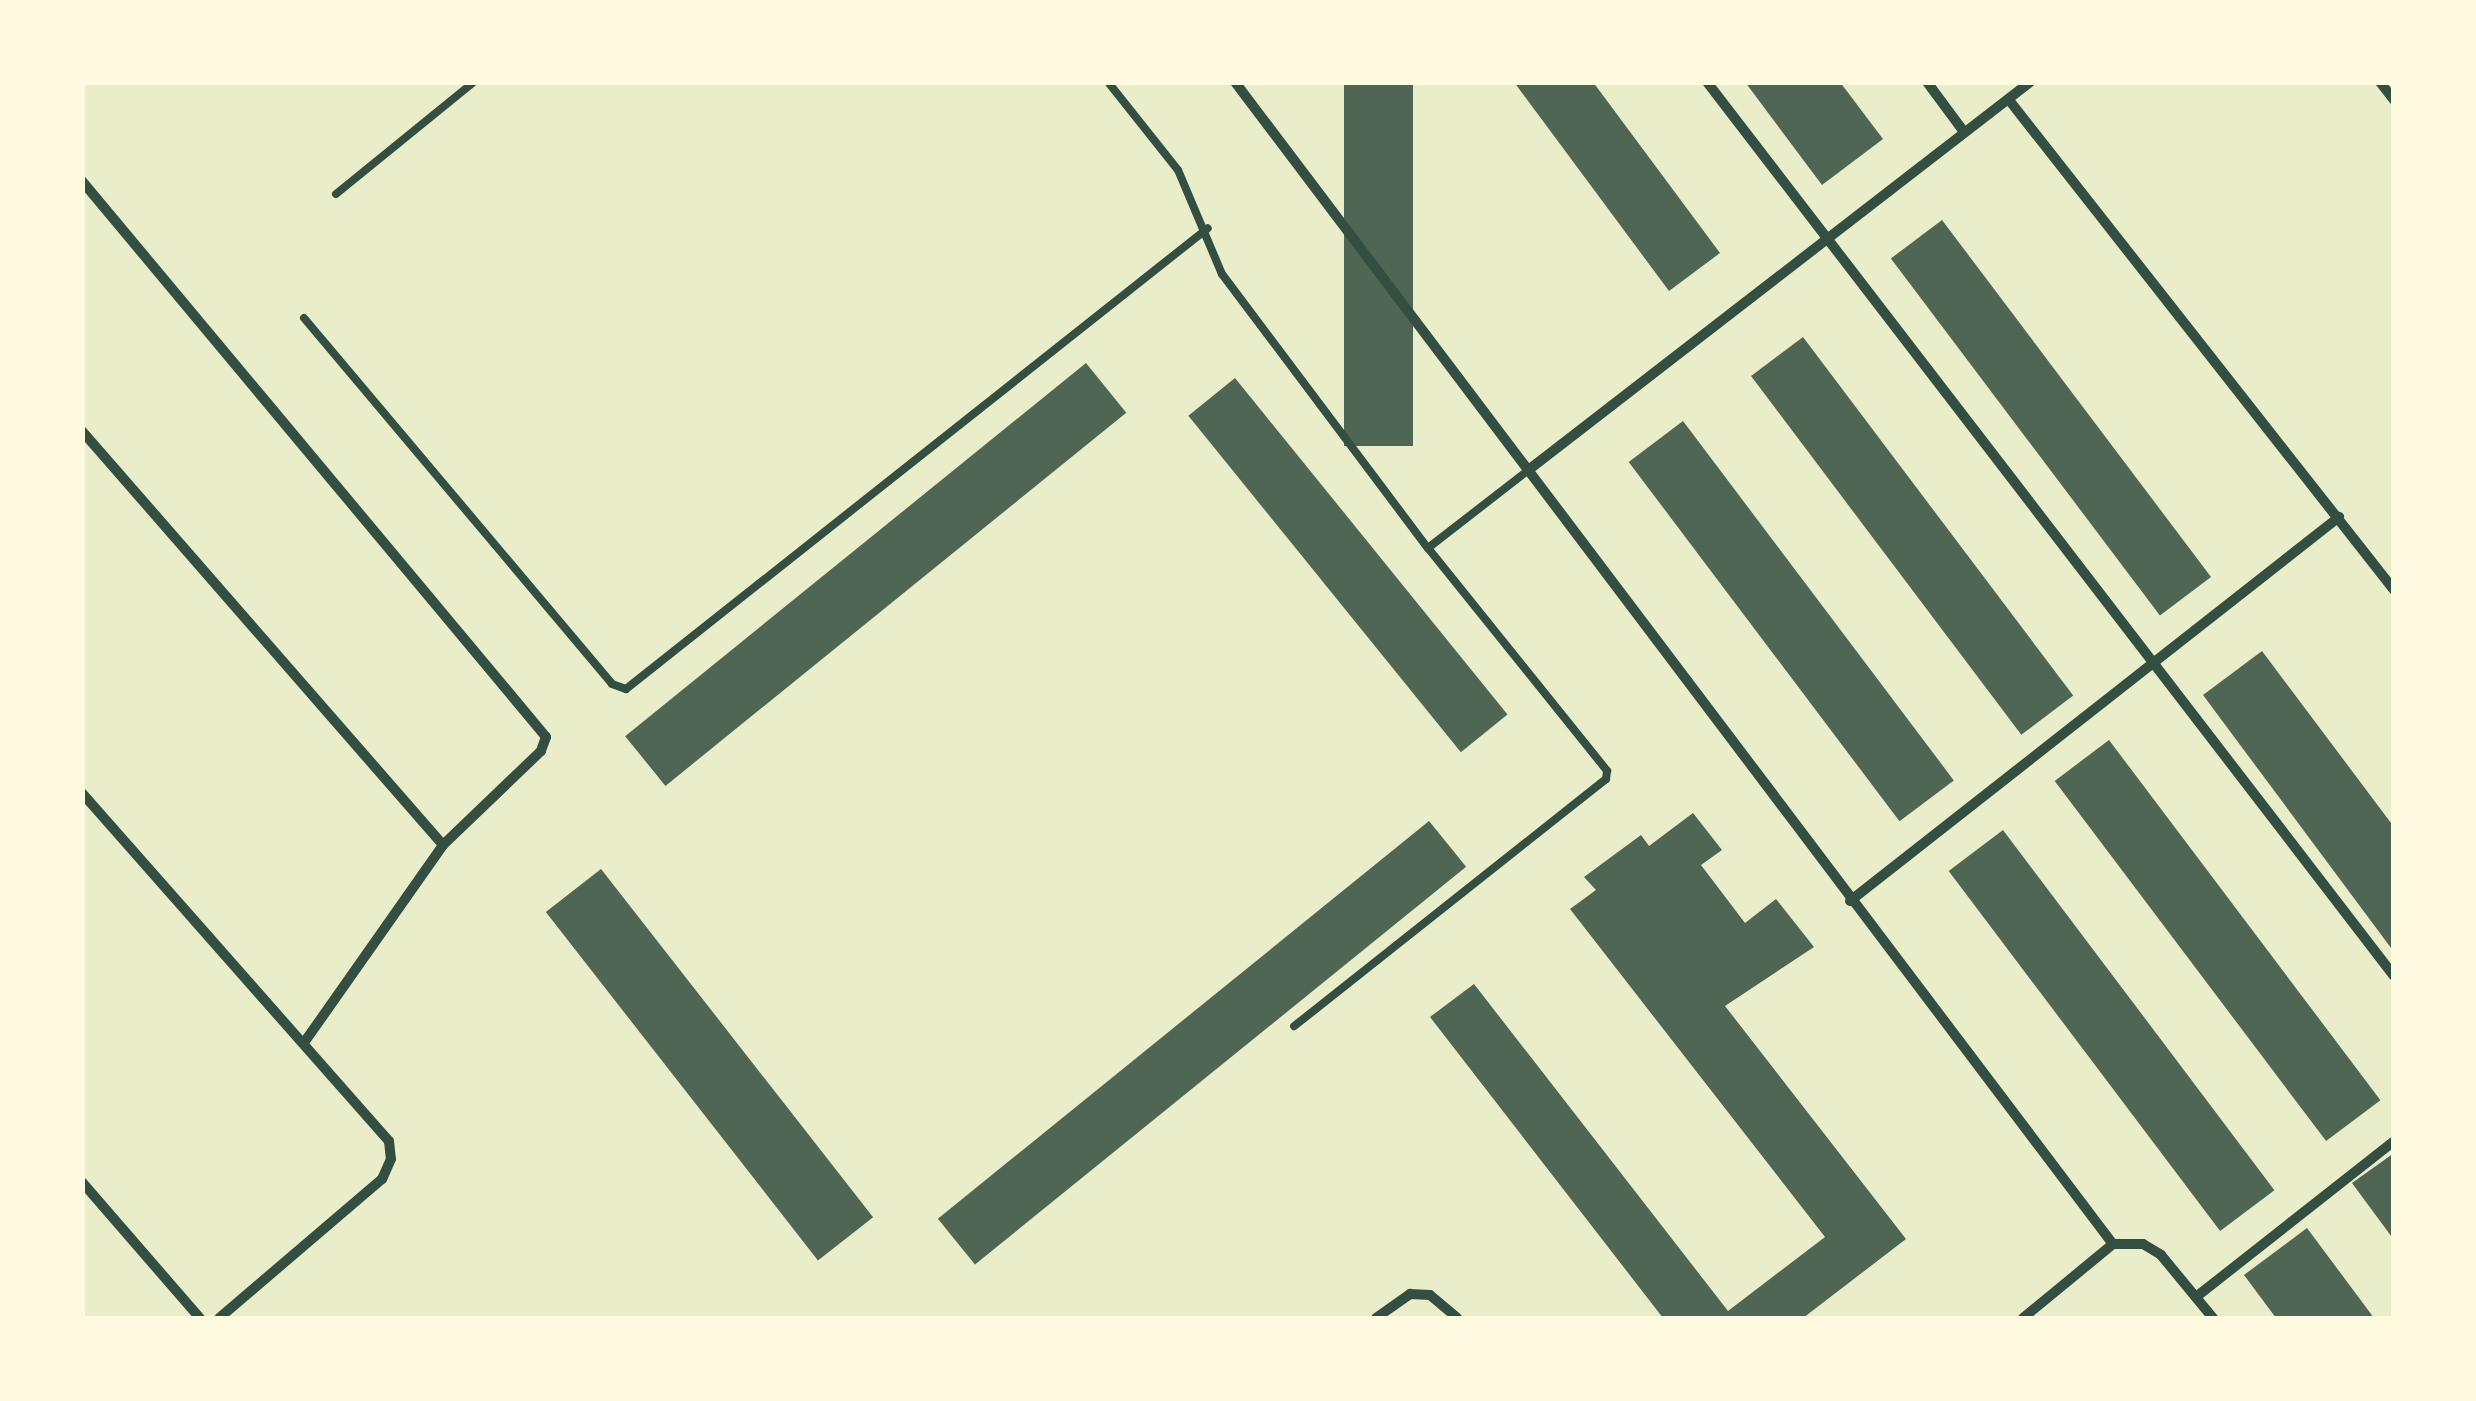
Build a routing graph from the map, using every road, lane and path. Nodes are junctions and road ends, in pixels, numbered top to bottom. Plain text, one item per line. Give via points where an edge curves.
1 (474, 82) edge
2 (1108, 82) edge
3 (1235, 82) edge
4 (1708, 82) edge
5 (1927, 82) edge
6 (2030, 82) edge
7 (2380, 82) edge
8 (2008, 100) junction
9 (2394, 100) edge
10 (1964, 132) junction
11 (82, 182) edge
12 (336, 194) dead end
13 (1208, 228) junction
14 (1826, 242) junction
15 (304, 318) dead end
16 (82, 431) edge
17 (1531, 468) junction
18 (2339, 518) junction
19 (1428, 548) junction
20 (2394, 590) edge
21 (2152, 668) junction
22 (82, 793) edge
23 (443, 845) junction
24 (1850, 901) junction
25 (2394, 976) edge
26 (1294, 1026) dead end
27 (304, 1043) junction
28 (2394, 1141) edge
29 (82, 1182) edge
30 (2112, 1244) junction
31 (2196, 1297) junction
32 (200, 1318) edge
33 (219, 1318) edge
34 (1376, 1318) edge
35 (1457, 1318) edge
36 (2023, 1318) edge
37 (2213, 1318) edge

1 - 12 lane
2 - 13 lane via 1178,170
3 - 17 street
4 - 14 street
5 - 10 street
6 - 8 street
7 - 9 street
8 - 10 street
8 - 18 street
10 - 14 street
11 - 23 street via 546,737 542,751
13 - 15 lane via 626,689 612,684
13 - 19 lane via 1222,274
14 - 17 street
14 - 21 street
16 - 23 street
17 - 19 lane
17 - 24 street
18 - 20 street
18 - 21 street
19 - 26 lane via 1607,776
21 - 24 street
21 - 25 street
22 - 27 street
23 - 27 street
24 - 30 street
27 - 33 street via 389,1141 391,1159 356,1205
28 - 31 street
29 - 32 street
30 - 31 street via 2143,1244 2161,1255
30 - 36 street
31 - 37 street
34 - 35 street via 1410,1294 1430,1295

